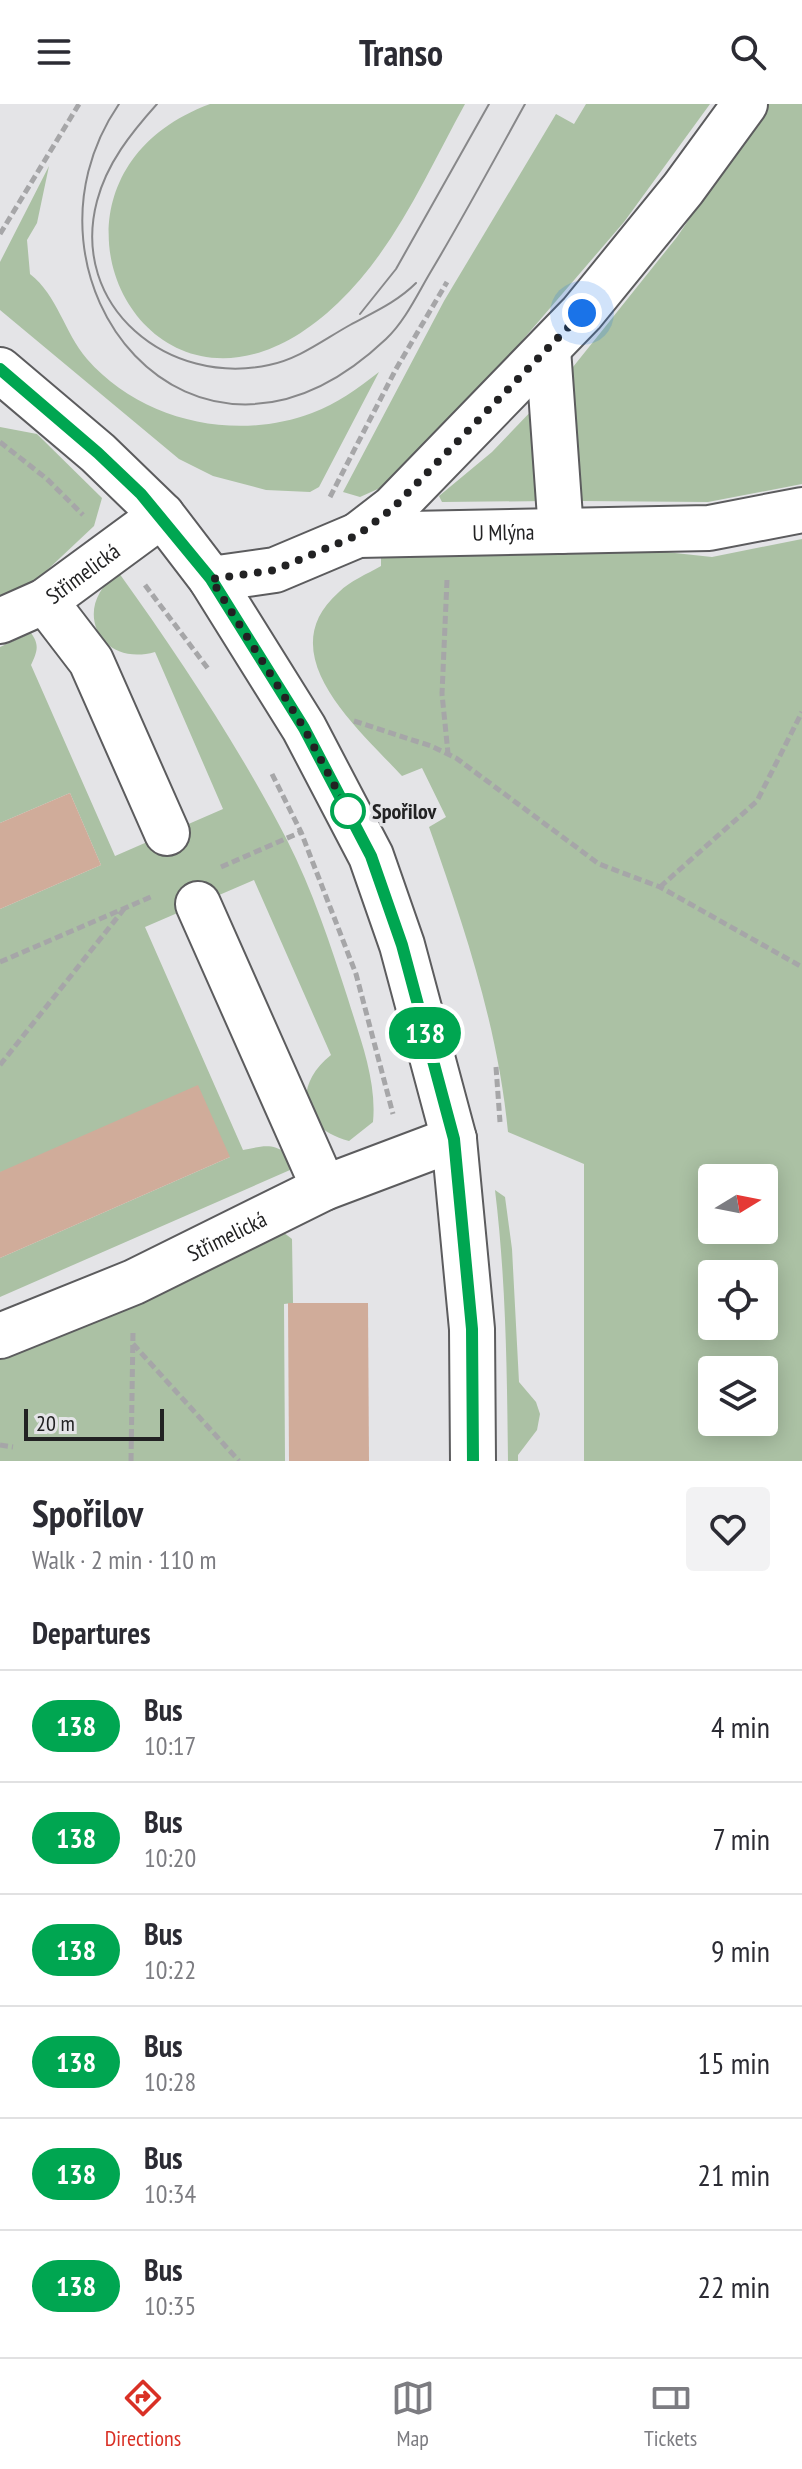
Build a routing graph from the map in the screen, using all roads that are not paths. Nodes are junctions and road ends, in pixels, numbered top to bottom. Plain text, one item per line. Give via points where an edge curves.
1 (745, 104) edge
2 (548, 349) junction
3 (0, 370) edge
4 (802, 510) edge
5 (162, 515) junction
6 (561, 531) junction
7 (358, 535) junction
8 (211, 579) junction
9 (45, 601) junction
10 (0, 621) edge
11 (167, 833) dead end
12 (198, 904) dead end
13 (454, 1139) junction
14 (324, 1188) junction
15 (0, 1336) edge
16 (473, 1461) edge

1 - 2 street via 633,252
2 - 6 street
2 - 7 street via 393,508
3 - 5 street
4 - 6 street, U Mlýna via 709,528
5 - 8 street
5 - 9 street, Střimelická
6 - 7 street, U Mlýna
7 - 8 street, U Mlýna via 275,570
8 - 13 street via 304,728 371,856 402,945
9 - 10 street, Střimelická
9 - 11 street via 91,661
12 - 14 street
13 - 14 street, Střimelická
13 - 16 street via 472,1329
14 - 15 street, Střimelická via 134,1282

